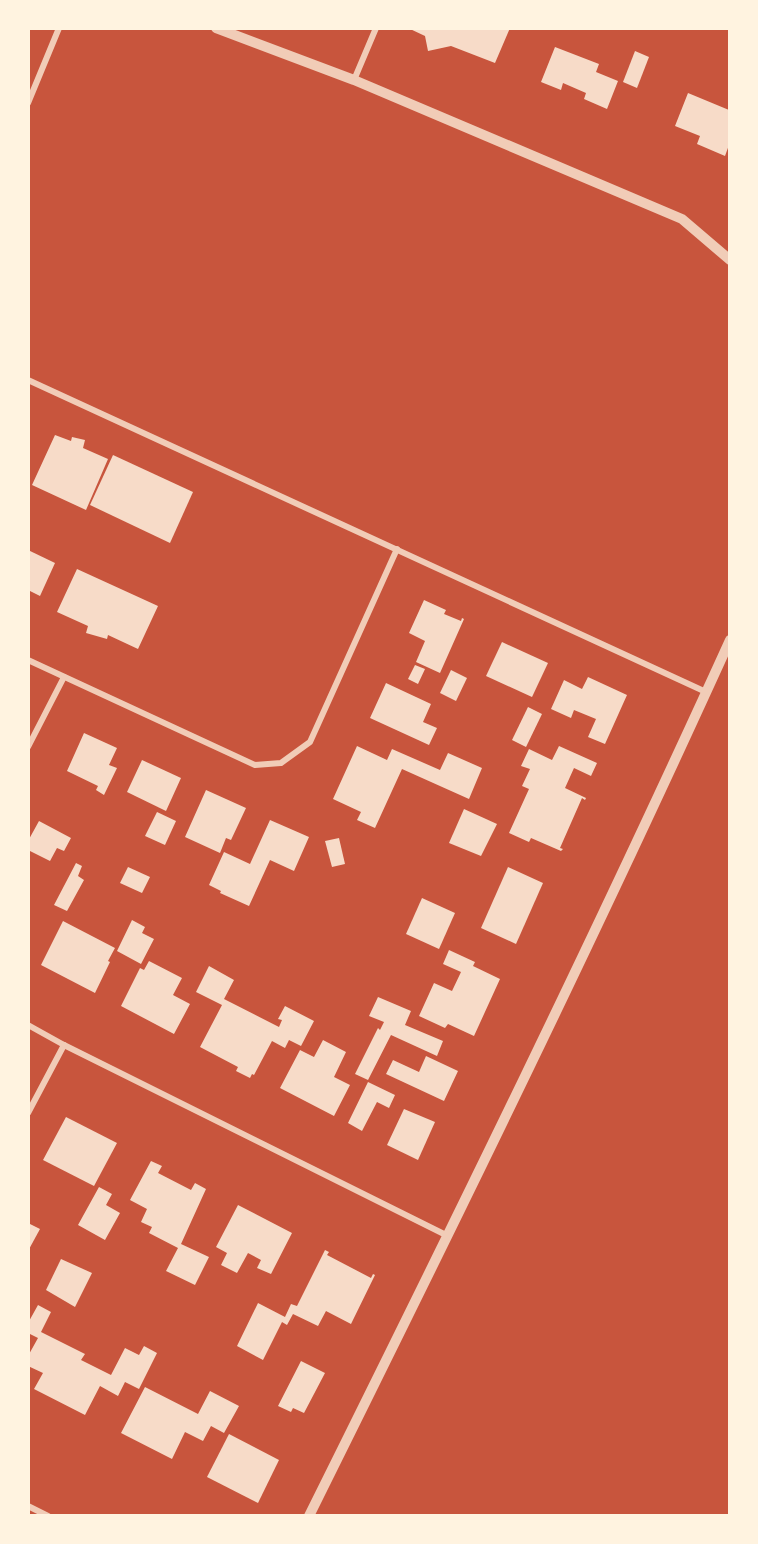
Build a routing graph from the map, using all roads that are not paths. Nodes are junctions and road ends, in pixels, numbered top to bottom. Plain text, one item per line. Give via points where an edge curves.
1 (59, 28) edge
2 (216, 28) edge
3 (376, 28) edge
4 (354, 80) junction
5 (28, 103) edge
6 (729, 260) edge
7 (28, 380) edge
8 (397, 549) junction
9 (729, 640) edge
10 (28, 660) edge
11 (64, 677) junction
12 (706, 692) junction
13 (28, 747) edge
14 (28, 1025) edge
15 (64, 1045) junction
16 (28, 1113) edge
17 (448, 1236) junction
18 (28, 1506) edge
19 (48, 1515) edge
20 (309, 1515) edge

1 - 5 street
2 - 4 street
3 - 4 street
4 - 6 street via 682,219
7 - 8 street
8 - 11 street via 310,742 281,763 255,765
8 - 12 street
9 - 12 street
10 - 11 street
11 - 13 street
12 - 17 street
14 - 15 street
15 - 16 street
15 - 17 street
17 - 20 street
18 - 19 street

